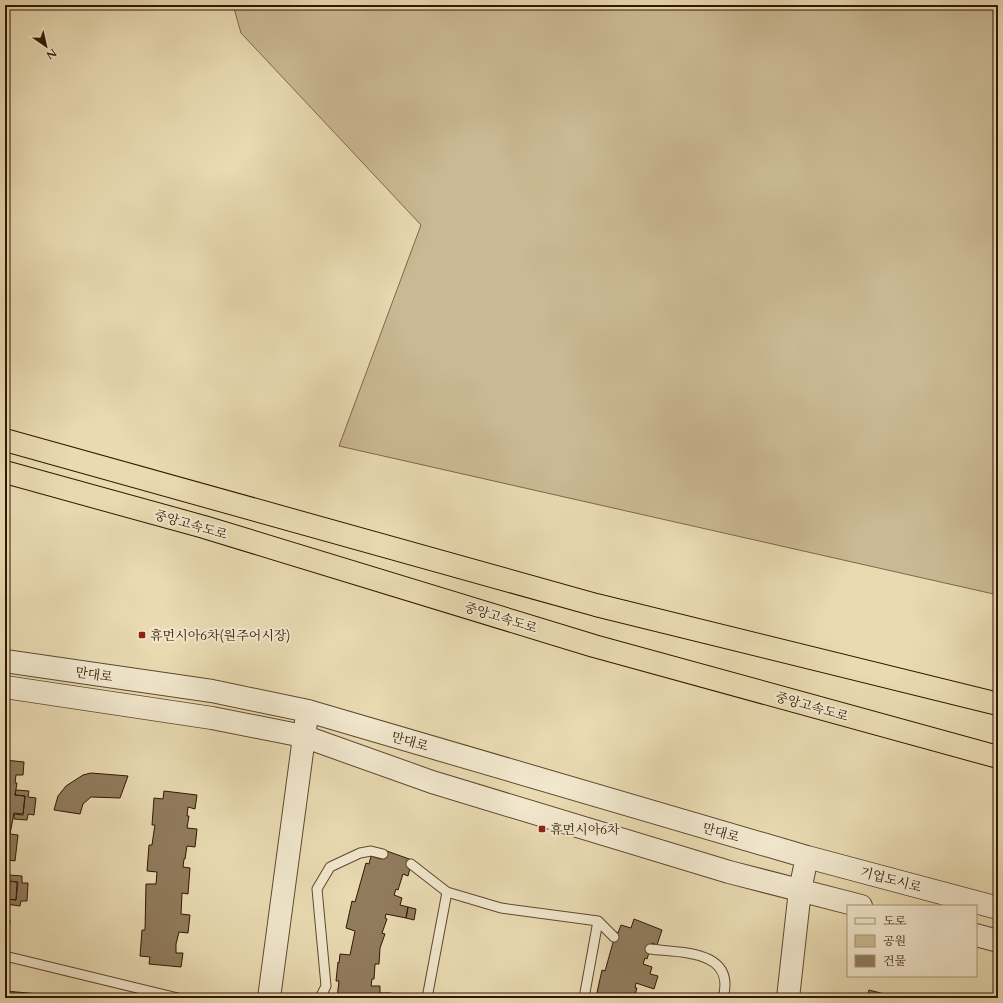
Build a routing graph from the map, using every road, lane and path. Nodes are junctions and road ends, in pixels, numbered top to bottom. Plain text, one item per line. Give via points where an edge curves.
1 (5, 440) edge
2 (5, 472) edge
3 (5, 661) edge
4 (5, 687) edge
5 (998, 704) edge
6 (308, 711) junction
7 (304, 736) junction
8 (998, 757) edge
9 (383, 854) dead end
10 (807, 857) junction
11 (412, 864) dead end
12 (800, 890) junction
13 (447, 892) junction
14 (857, 905) edge
15 (998, 908) edge
16 (598, 921) junction
17 (977, 935) edge
18 (614, 937) dead end
19 (998, 941) edge
20 (650, 949) dead end
21 (5, 956) edge
22 (178, 998) edge
23 (269, 998) edge
24 (320, 998) edge
25 (427, 998) edge
26 (584, 998) edge
27 (723, 998) edge
28 (788, 998) edge

1 - 5 highway via 596,605
2 - 8 highway, 중앙고속도로 via 204,527 594,646
3 - 6 street, 만대로 via 212,691
4 - 7 street, 만대로 via 212,718
6 - 7 street
6 - 10 street, 만대로
7 - 12 street, 만대로 via 432,782 729,872
7 - 23 street
9 - 24 lane via 371,851 360,853 330,867 317,889 326,986
10 - 12 street
10 - 15 street, 기업도시로
11 - 13 lane
12 - 14 street
12 - 28 street
13 - 16 lane via 501,908
13 - 25 lane
16 - 18 lane
16 - 26 lane
17 - 19 street
20 - 27 lane via 708,957 721,968 724,976
21 - 22 lane

